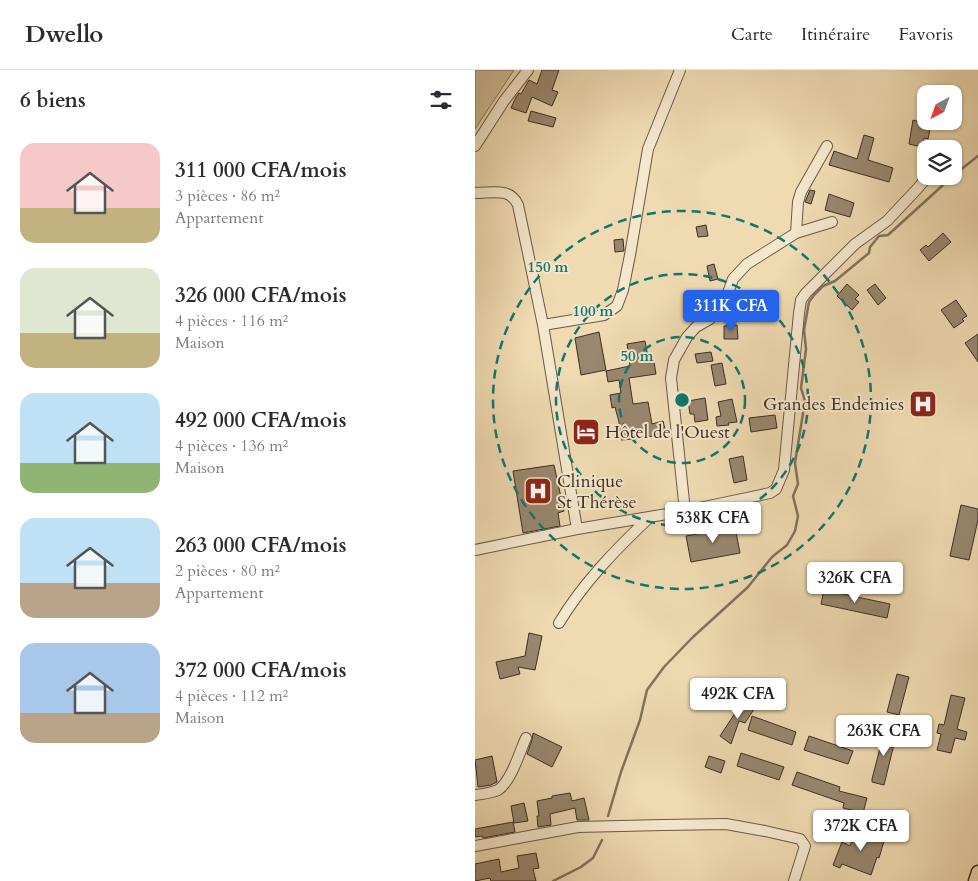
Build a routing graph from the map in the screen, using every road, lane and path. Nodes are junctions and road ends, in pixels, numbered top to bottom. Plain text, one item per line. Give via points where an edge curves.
1 (528, 70) edge
2 (680, 70) edge
3 (475, 146) edge
4 (827, 146) dead end
5 (920, 185) edge
6 (475, 193) edge
7 (832, 222) dead end
8 (796, 233) junction
9 (543, 325) junction
10 (685, 511) junction
11 (651, 516) junction
12 (577, 529) junction
13 (475, 550) edge
14 (559, 623) dead end
15 (525, 738) dead end
16 (475, 795) edge
17 (475, 846) edge
18 (978, 872) edge
19 (794, 881) edge
20 (975, 881) edge

1 - 3 street
2 - 9 street via 648,149 631,256 617,306 604,315
4 - 8 street via 801,192
5 - 10 street via 887,221 855,244 801,300 784,470 776,489
6 - 9 street via 507,193 514,197
7 - 8 street
8 - 10 street via 747,264 733,279 717,311 687,337 674,360 671,378
9 - 12 street
10 - 11 street
11 - 12 street
11 - 14 street via 581,590
12 - 13 street
15 - 16 street via 503,785 497,790
17 - 19 street via 578,827 726,824 800,839 805,846
18 - 20 main road

